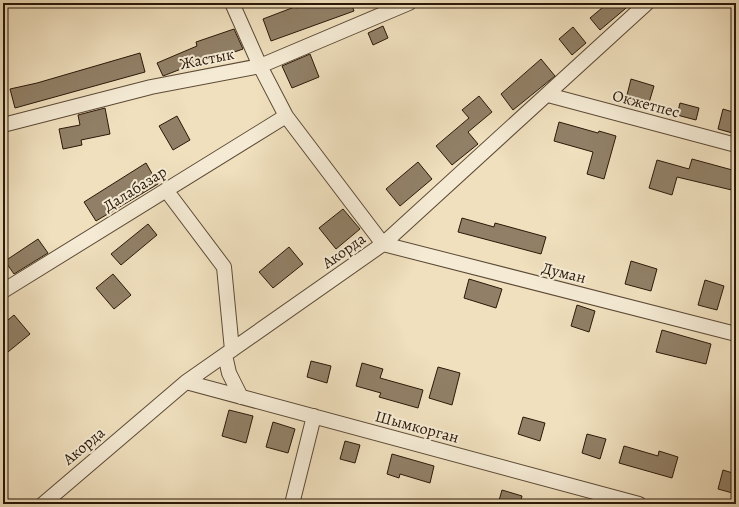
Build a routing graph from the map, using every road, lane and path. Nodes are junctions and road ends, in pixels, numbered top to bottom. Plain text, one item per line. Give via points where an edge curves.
1 (232, 3) edge
2 (409, 3) edge
3 (647, 3) edge
4 (260, 66) junction
5 (548, 95) junction
6 (286, 116) junction
7 (3, 125) edge
8 (736, 146) edge
9 (166, 190) junction
10 (383, 244) junction
11 (3, 291) edge
12 (736, 334) edge
13 (228, 352) junction
14 (186, 382) junction
15 (241, 397) junction
16 (314, 416) junction
17 (43, 504) edge
18 (292, 504) edge
19 (639, 504) edge

1 - 4 street
2 - 4 street, Жастык
3 - 5 street, Акорда
4 - 6 street
4 - 7 street, Жастык via 151,87
5 - 8 street, Окжетпес
5 - 10 street, Акорда
6 - 9 street, Далабазар
6 - 10 street
9 - 11 street, Далабазар
9 - 13 street via 224,267
10 - 12 street, Думан
10 - 13 street, Акорда
13 - 14 street, Акорда
13 - 15 street via 229,373
14 - 15 street, Шымкорган
14 - 17 street, Акорда
15 - 16 street, Шымкорган
16 - 18 street
16 - 19 street, Шымкорган

